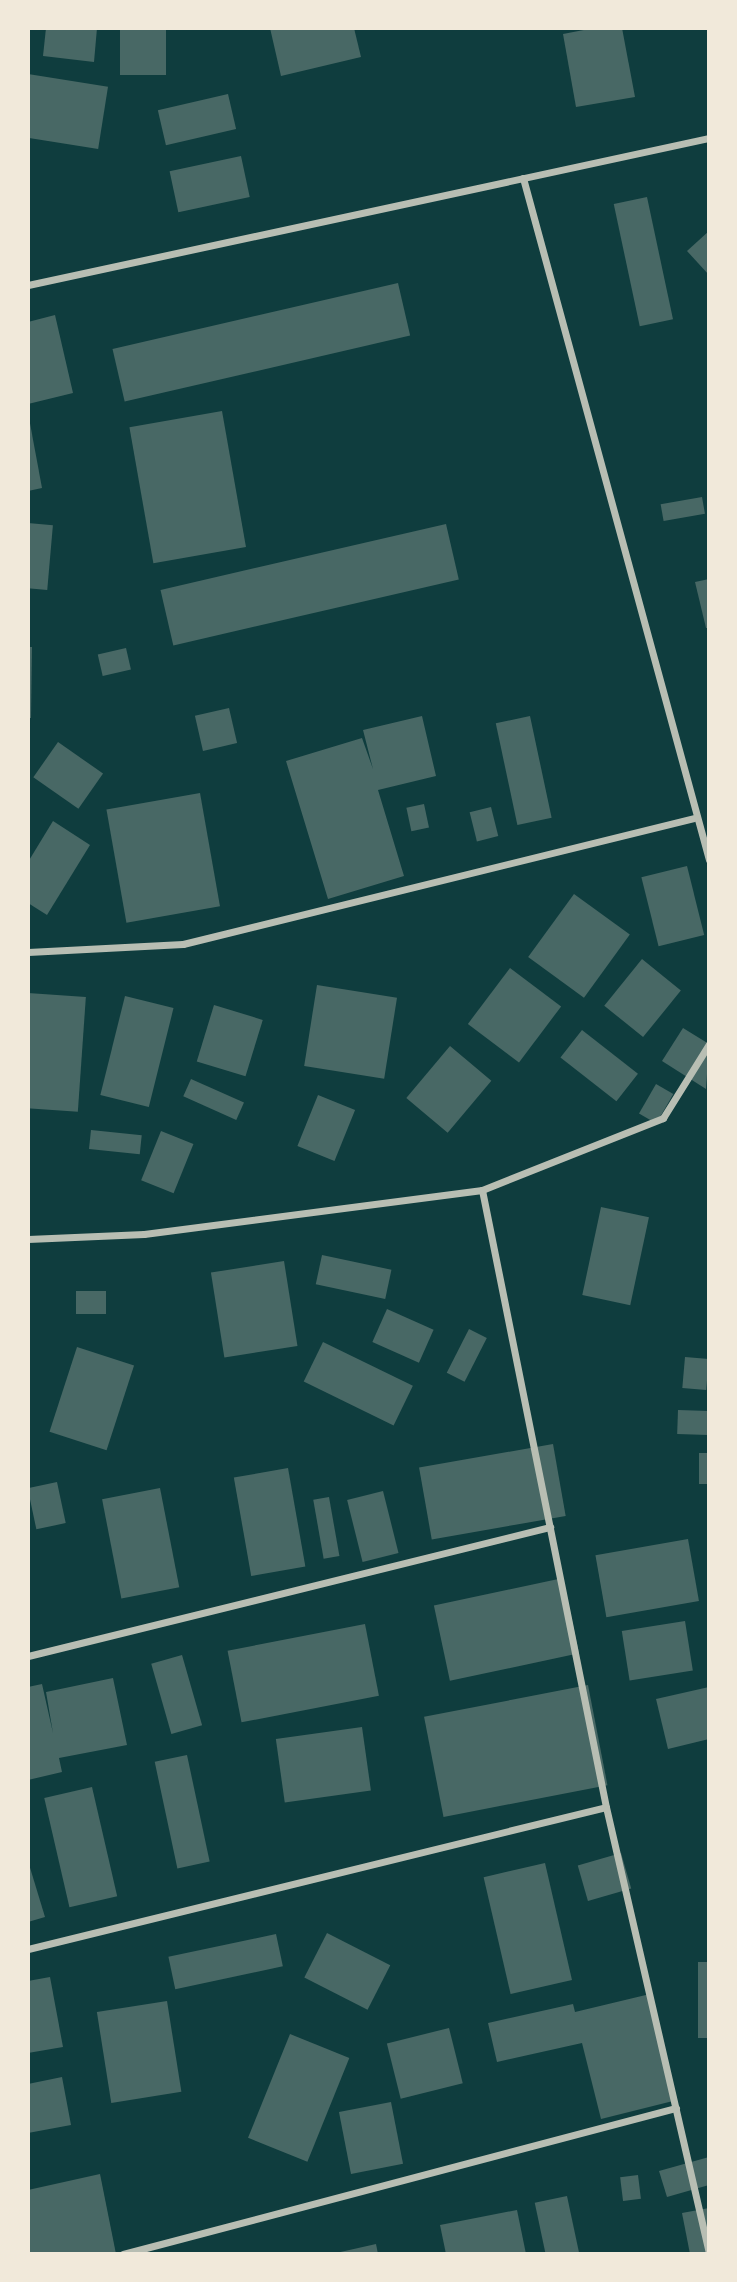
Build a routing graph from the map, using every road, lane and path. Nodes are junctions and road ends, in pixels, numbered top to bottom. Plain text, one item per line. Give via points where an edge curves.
1 (709, 138) edge
2 (523, 178) junction
3 (28, 285) edge
4 (694, 818) junction
5 (709, 860) edge
6 (28, 952) edge
7 (709, 1044) edge
8 (482, 1191) junction
9 (28, 1239) edge
10 (550, 1527) junction
11 (28, 1657) edge
12 (607, 1807) junction
13 (28, 1949) edge
14 (676, 2108) junction
15 (709, 2252) edge
16 (124, 2254) edge

1 - 2 street
2 - 3 street
2 - 4 street
4 - 5 street
4 - 6 street via 183,944
7 - 8 street via 663,1118
8 - 9 street via 144,1234
8 - 10 street
10 - 11 street
10 - 12 street
12 - 13 street
12 - 14 street
14 - 15 street
14 - 16 street

